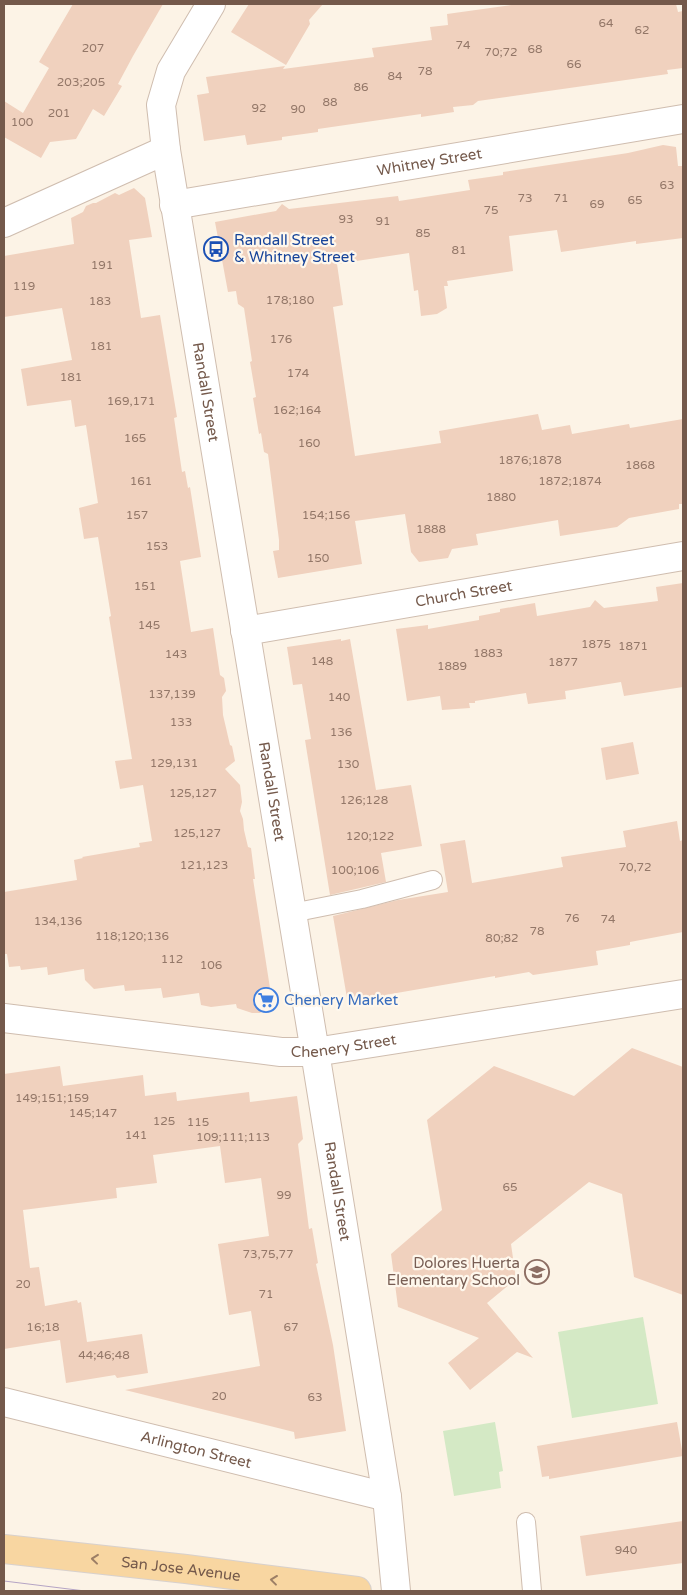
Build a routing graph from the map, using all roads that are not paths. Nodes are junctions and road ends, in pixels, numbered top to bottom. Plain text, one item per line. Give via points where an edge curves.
1 (211, 4) edge
2 (683, 119) edge
3 (166, 150) junction
4 (174, 205) junction
5 (4, 222) edge
6 (683, 556) edge
7 (245, 631) junction
8 (433, 880) dead end
9 (292, 913) junction
10 (683, 994) edge
11 (4, 1018) edge
12 (316, 1052) junction
13 (4, 1402) edge
14 (387, 1497) junction
15 (526, 1522) dead end
16 (4, 1549) edge
17 (357, 1591) edge
18 (396, 1591) edge
19 (532, 1591) edge

1 - 3 street, Randall Street via 171,71 162,105
2 - 4 street, Whitney Street
3 - 4 street, Randall Street
3 - 5 street
4 - 7 street, Randall Street
6 - 7 street, Church Street
7 - 9 street, Randall Street
8 - 9 lane
9 - 12 street, Randall Street
10 - 12 street, Chenery Street
11 - 12 street, Chenery Street via 281,1052
12 - 14 street, Randall Street
13 - 14 street, Arlington Street
14 - 18 street, Randall Street
15 - 19 lane
17 -> 16 main road, San Jose Avenue

